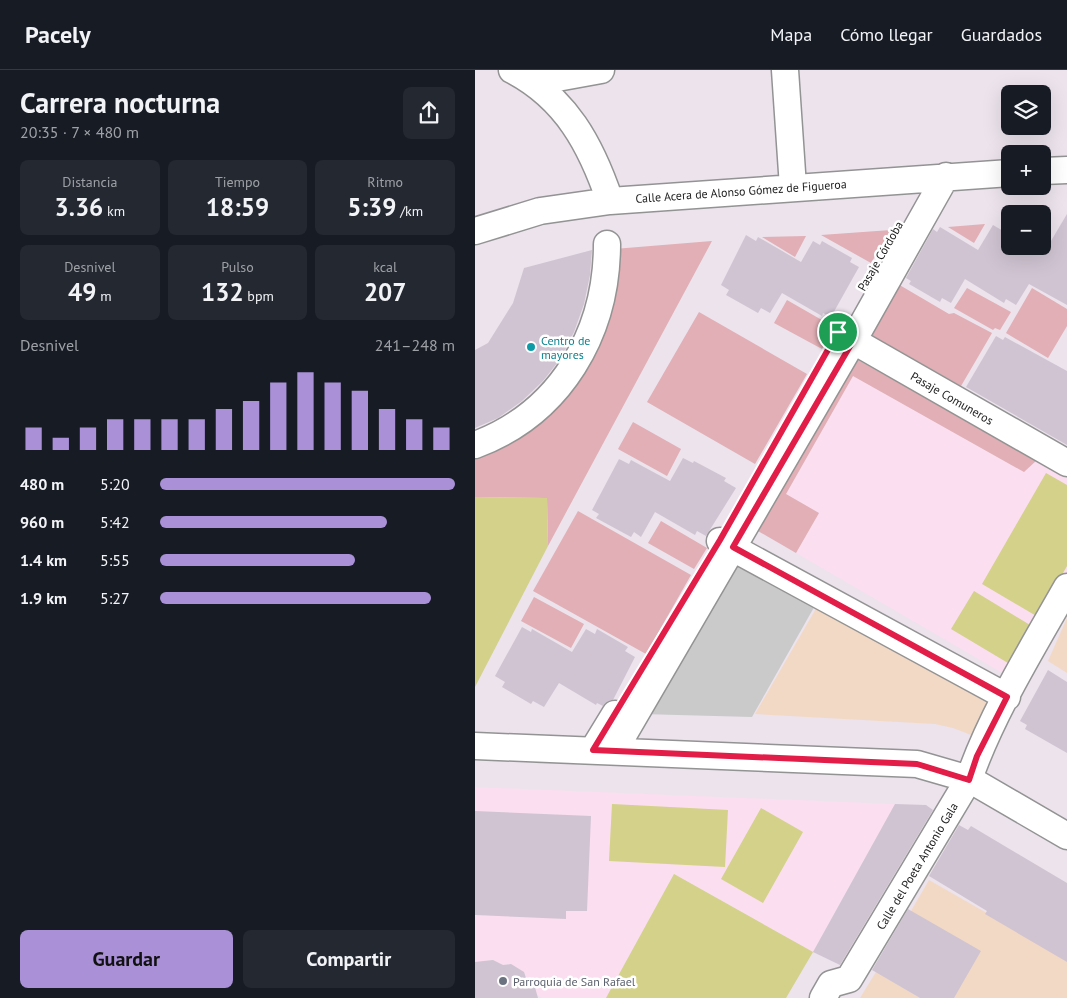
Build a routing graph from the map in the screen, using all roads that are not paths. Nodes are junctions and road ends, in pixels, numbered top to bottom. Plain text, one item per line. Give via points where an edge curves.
1 (512, 70) edge
2 (601, 70) edge
3 (785, 70) edge
4 (535, 82) junction
5 (1067, 170) edge
6 (1051, 171) edge
7 (1001, 173) edge
8 (936, 177) junction
9 (793, 187) junction
10 (610, 201) junction
11 (475, 231) edge
12 (607, 244) dead end
13 (845, 336) junction
14 (475, 445) edge
15 (1067, 463) edge
16 (731, 536) junction
17 (1067, 587) edge
18 (1010, 691) junction
19 (475, 746) edge
20 (603, 750) junction
21 (969, 780) junction
22 (1067, 836) edge
23 (823, 998) edge

1 - 4 street
2 - 4 street
3 - 9 street
4 - 10 street via 579,130 598,165
5 - 6 street
7 - 8 street, Calle Acera de Alonso Gómez de Figueroa
8 - 9 street, Calle Acera de Alonso Gómez de Figueroa
8 - 13 street
9 - 10 street, Calle Acera de Alonso Gómez de Figueroa
10 - 11 street, Calle Acera de Alonso Gómez de Figueroa via 540,211
12 - 14 street via 602,301 586,346 576,363 555,390 530,413
13 - 15 street, Pasaje Comuneros
13 - 16 street
16 - 18 street
16 - 20 street
17 - 18 street, Calle del Poeta Antonio Gala
18 - 21 street, Calle del Poeta Antonio Gala via 977,756
19 - 20 street
20 - 21 street via 917,764
21 - 22 street
21 - 23 street, Calle del Poeta Antonio Gala via 849,979 831,984

